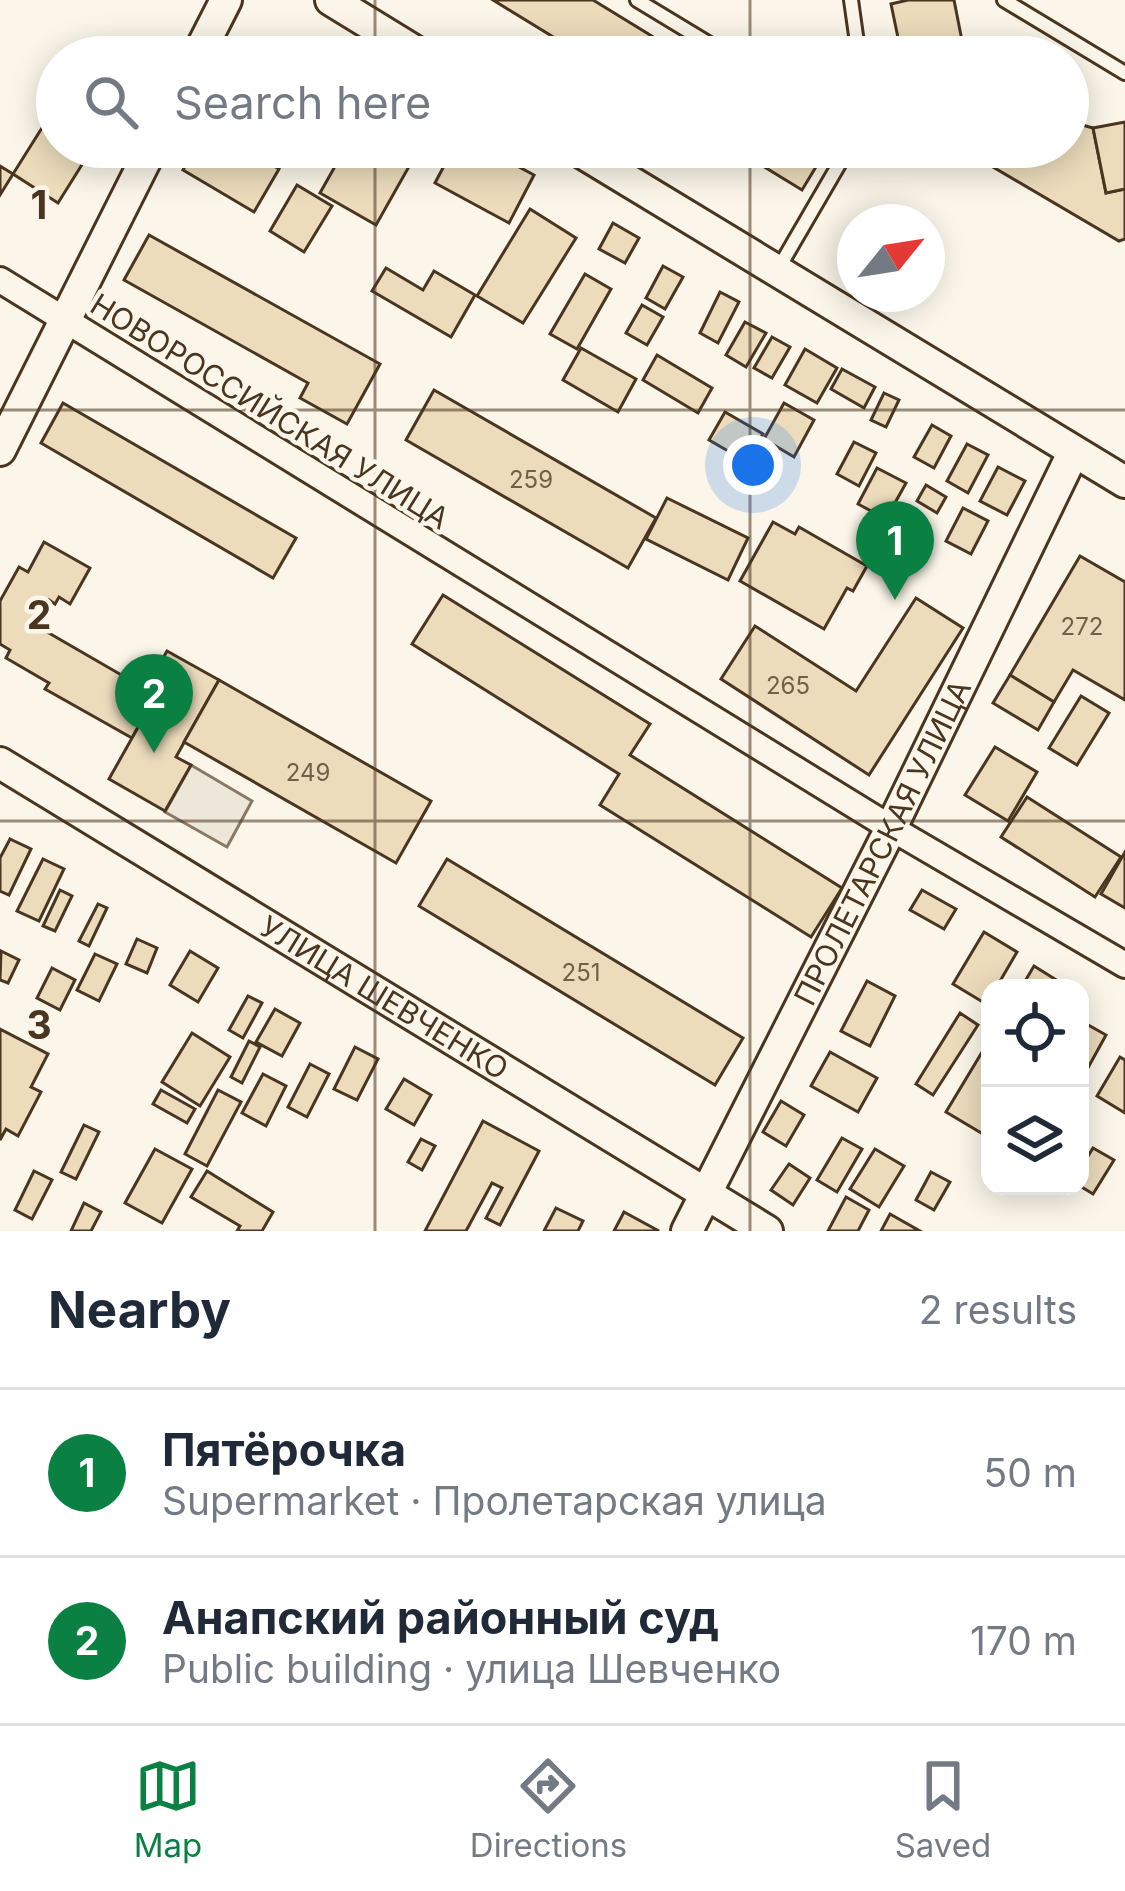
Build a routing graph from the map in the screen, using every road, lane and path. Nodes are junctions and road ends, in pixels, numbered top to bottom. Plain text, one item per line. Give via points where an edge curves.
1 (226, 0) edge
2 (331, 0) edge
3 (637, 0) edge
4 (851, 0) edge
5 (1004, 0) edge
6 (208, 36) edge
7 (390, 36) edge
8 (696, 36) edge
9 (856, 36) edge
10 (1064, 36) edge
11 (1089, 51) edge
12 (1125, 73) edge
13 (141, 168) edge
14 (608, 168) edge
15 (837, 168) edge
16 (777, 271) junction
17 (0, 280) edge
18 (64, 320) junction
19 (0, 450) edge
20 (1073, 453) junction
21 (1125, 482) edge
22 (0, 763) edge
23 (891, 827) junction
24 (1125, 965) edge
25 (705, 1196) junction
26 (686, 1231) edge
27 (766, 1231) edge

1 - 6 street
2 - 7 street
3 - 8 lane
4 - 9 lane
5 - 10 lane
11 - 12 lane
13 - 18 street
14 - 16 street
15 - 16 lane
16 - 20 street
17 - 18 street, НОВОРОССИЙСКАЯ УЛИЦА
18 - 19 street
18 - 23 street, НОВОРОССИЙСКАЯ УЛИЦА
20 - 21 street
20 - 23 street, ПРОЛЕТАРСКАЯ УЛИЦА
22 - 25 street, УЛИЦА ШЕВЧЕНКО
23 - 24 street, НОВОРОССИЙСКАЯ УЛИЦА
23 - 25 street, ПРОЛЕТАРСКАЯ УЛИЦА
25 - 26 street, ПРОЛЕТАРСКАЯ УЛИЦА
25 - 27 street, УЛИЦА ШЕВЧЕНКО

